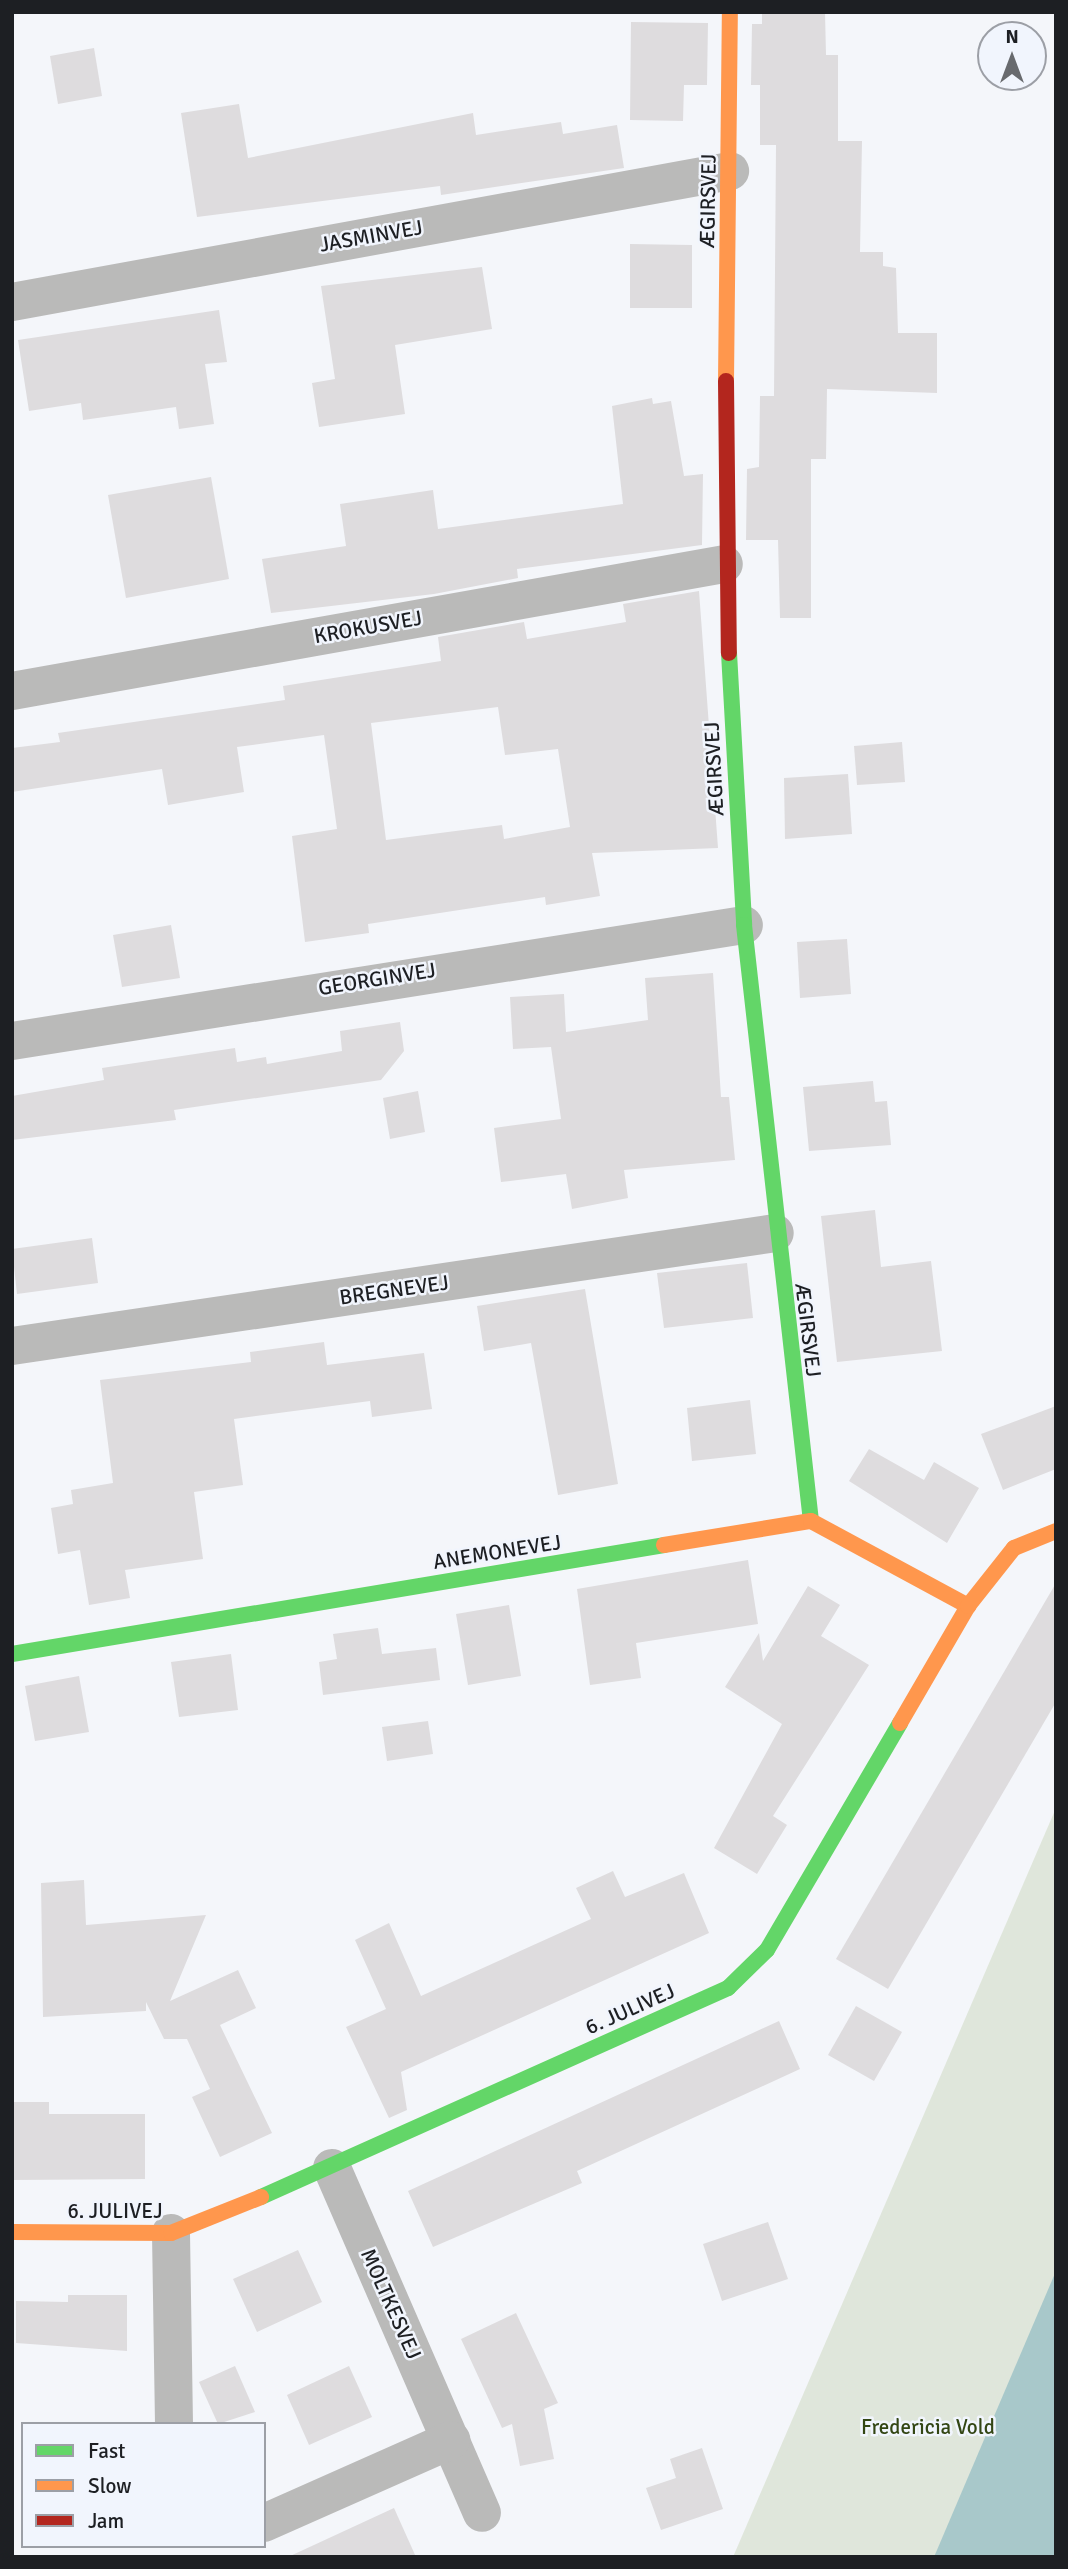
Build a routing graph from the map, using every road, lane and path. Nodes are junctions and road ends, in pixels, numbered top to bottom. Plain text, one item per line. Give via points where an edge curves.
1 (730, 12) edge
2 (730, 171) junction
3 (12, 302) edge
4 (724, 564) junction
5 (12, 691) edge
6 (744, 925) junction
7 (12, 1041) edge
8 (775, 1233) junction
9 (12, 1346) edge
10 (811, 1521) junction
11 (1056, 1531) edge
12 (968, 1606) junction
13 (12, 1654) edge
14 (332, 2168) junction
15 (12, 2232) edge
16 (171, 2233) junction
17 (174, 2422) edge
18 (451, 2440) junction
19 (482, 2513) dead end
20 (266, 2522) edge

1 - 2 street, ÆGIRSVEJ
2 - 3 street, JASMINVEJ
2 - 4 street, ÆGIRSVEJ
4 - 5 street, KROKUSVEJ
4 - 6 street, ÆGIRSVEJ
6 - 7 street, GEORGINVEJ
6 - 8 street, ÆGIRSVEJ
8 - 9 street, BREGNEVEJ
8 - 10 street, ÆGIRSVEJ
10 - 12 street via 847,1535
10 - 13 street, ANEMONEVEJ
11 - 12 street, 6. JULIVEJ via 1014,1548
12 - 14 street, 6. JULIVEJ via 767,1950 728,1988
14 - 16 street, 6. JULIVEJ
14 - 18 street, MOLTKESVEJ
15 - 16 street, 6. JULIVEJ
16 - 17 street
18 - 19 street, MOLTKESVEJ
18 - 20 street

